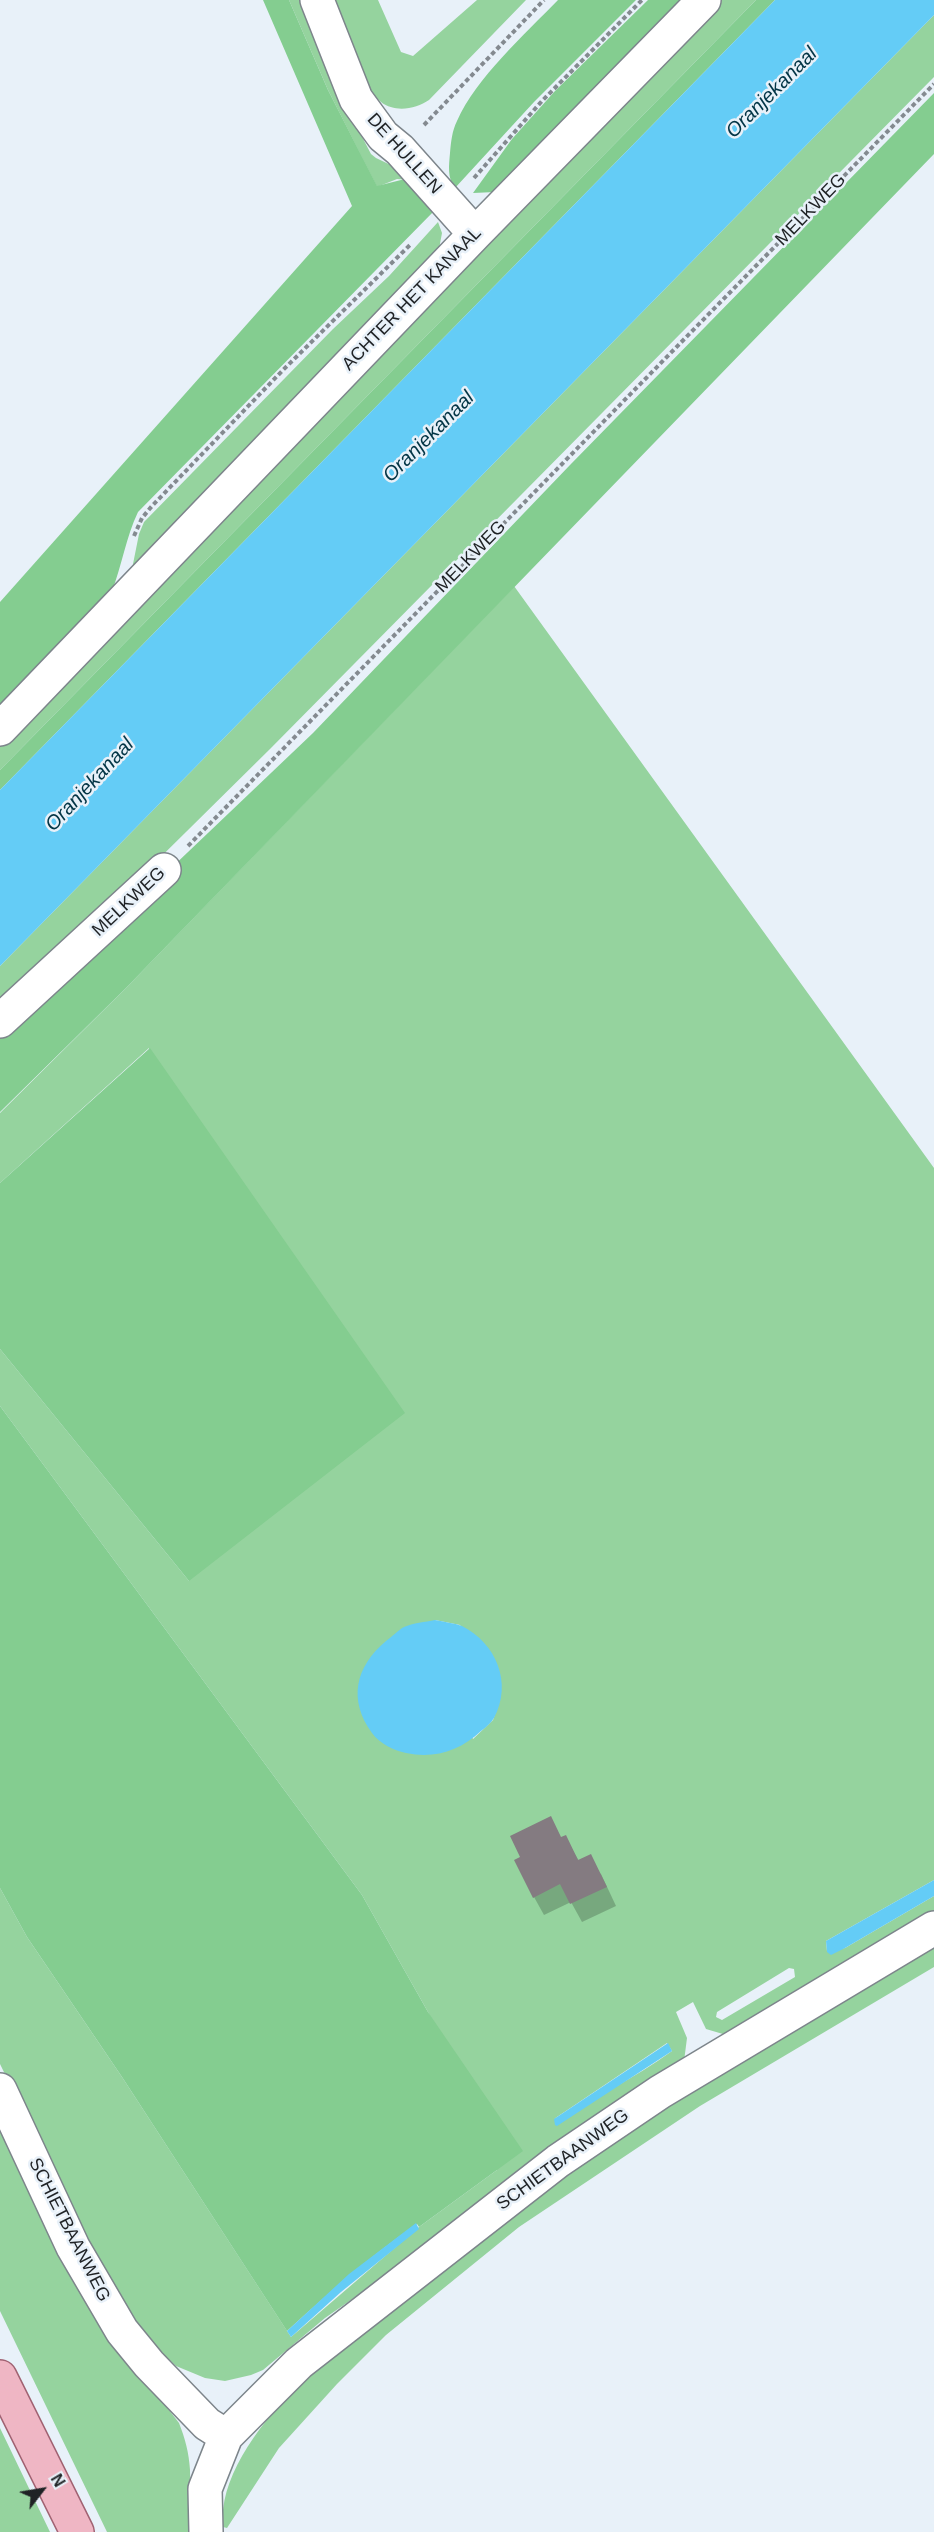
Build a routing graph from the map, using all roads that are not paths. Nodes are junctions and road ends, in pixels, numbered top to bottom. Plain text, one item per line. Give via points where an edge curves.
1 (317, 0) edge
2 (704, 0) edge
3 (475, 234) junction
4 (0, 729) edge
5 (164, 870) road end
6 (0, 1021) edge
7 (934, 1928) edge
8 (0, 2090) edge
9 (0, 2377) edge
10 (226, 2436) junction
11 (77, 2532) edge
12 (206, 2532) edge

1 - 3 street, DE HULLEN via 356,99 383,136
2 - 3 street, ACHTER HET KANAAL
3 - 4 street, ACHTER HET KANAAL
5 - 6 street, MELKWEG
7 - 10 street, SCHIETBAANWEG via 660,2092 558,2161 299,2363
8 - 10 street, SCHIETBAANWEG via 73,2247 122,2331 207,2424
9 - 11 main road
10 - 12 street, SCHIETBAANWEG via 205,2489

